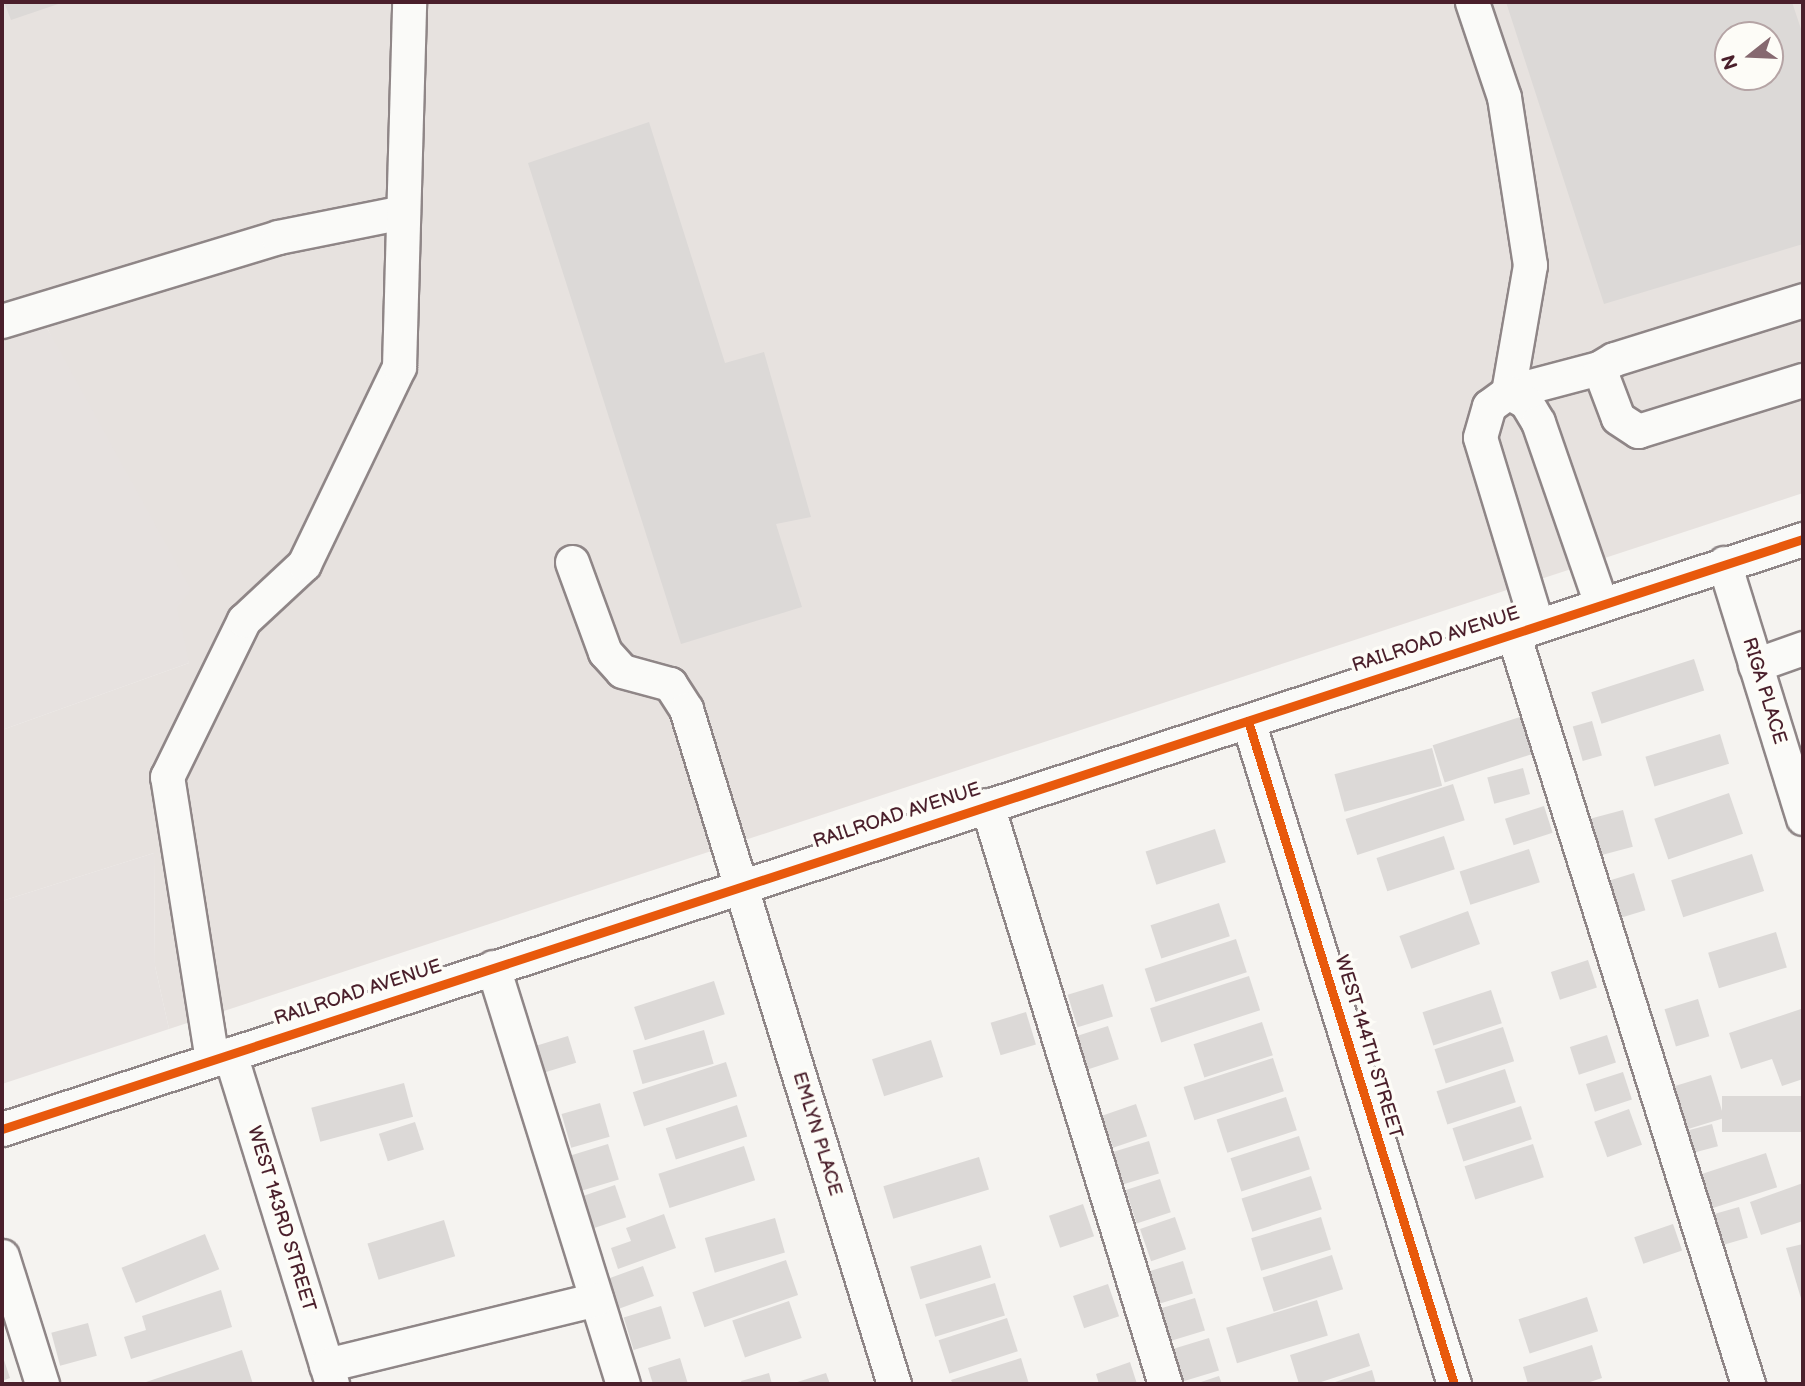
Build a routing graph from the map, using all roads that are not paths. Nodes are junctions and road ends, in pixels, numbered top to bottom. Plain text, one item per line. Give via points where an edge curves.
1 (409, 2) edge
2 (1472, 2) edge
3 (403, 212) junction
4 (1803, 300) edge
5 (2, 321) edge
6 (1598, 368) junction
7 (1803, 380) edge
8 (1508, 392) junction
9 (1803, 539) edge
10 (572, 562) dead end
11 (1724, 563) junction
12 (1601, 604) junction
13 (1525, 629) junction
14 (1801, 656) edge
15 (1755, 665) junction
16 (1248, 720) junction
17 (986, 805) junction
18 (1803, 818) edge
19 (740, 885) junction
20 (493, 967) junction
21 (221, 1057) junction
22 (2, 1129) edge
23 (2, 1256) edge
24 (596, 1299) junction
25 (329, 1375) edge
26 (42, 1384) edge
27 (623, 1384) edge
28 (894, 1384) edge
29 (1165, 1384) edge
30 (1454, 1384) edge
31 (1748, 1384) edge

1 - 3 street, WEST 143RD STREET
2 - 8 street via 1504,97 1530,265
3 - 5 street via 278,237
3 - 21 street, WEST 143RD STREET via 399,367 304,564 244,620 167,777
4 - 6 street via 1614,359
6 - 7 street via 1618,418 1638,431
6 - 8 street
8 - 12 street via 1526,402 1538,422
8 - 13 street via 1489,406 1480,437
9 - 11 street, RAILROAD AVENUE
10 - 19 street, EMLYN PLACE via 605,652 622,671 670,684 686,709
11 - 12 street, RAILROAD AVENUE
11 - 15 street, RIGA PLACE
12 - 13 street, RAILROAD AVENUE
13 - 16 street, RAILROAD AVENUE
13 - 31 street
14 - 15 street
15 - 18 street, RIGA PLACE
16 - 17 street, RAILROAD AVENUE
16 - 30 street, WEST 144TH STREET
17 - 19 street, RAILROAD AVENUE
17 - 29 street
19 - 20 street, RAILROAD AVENUE
19 - 28 street, EMLYN PLACE
20 - 21 street, RAILROAD AVENUE
20 - 24 street
21 - 22 street, RAILROAD AVENUE
21 - 25 street, WEST 143RD STREET
23 - 26 street
24 - 25 street
24 - 27 street

